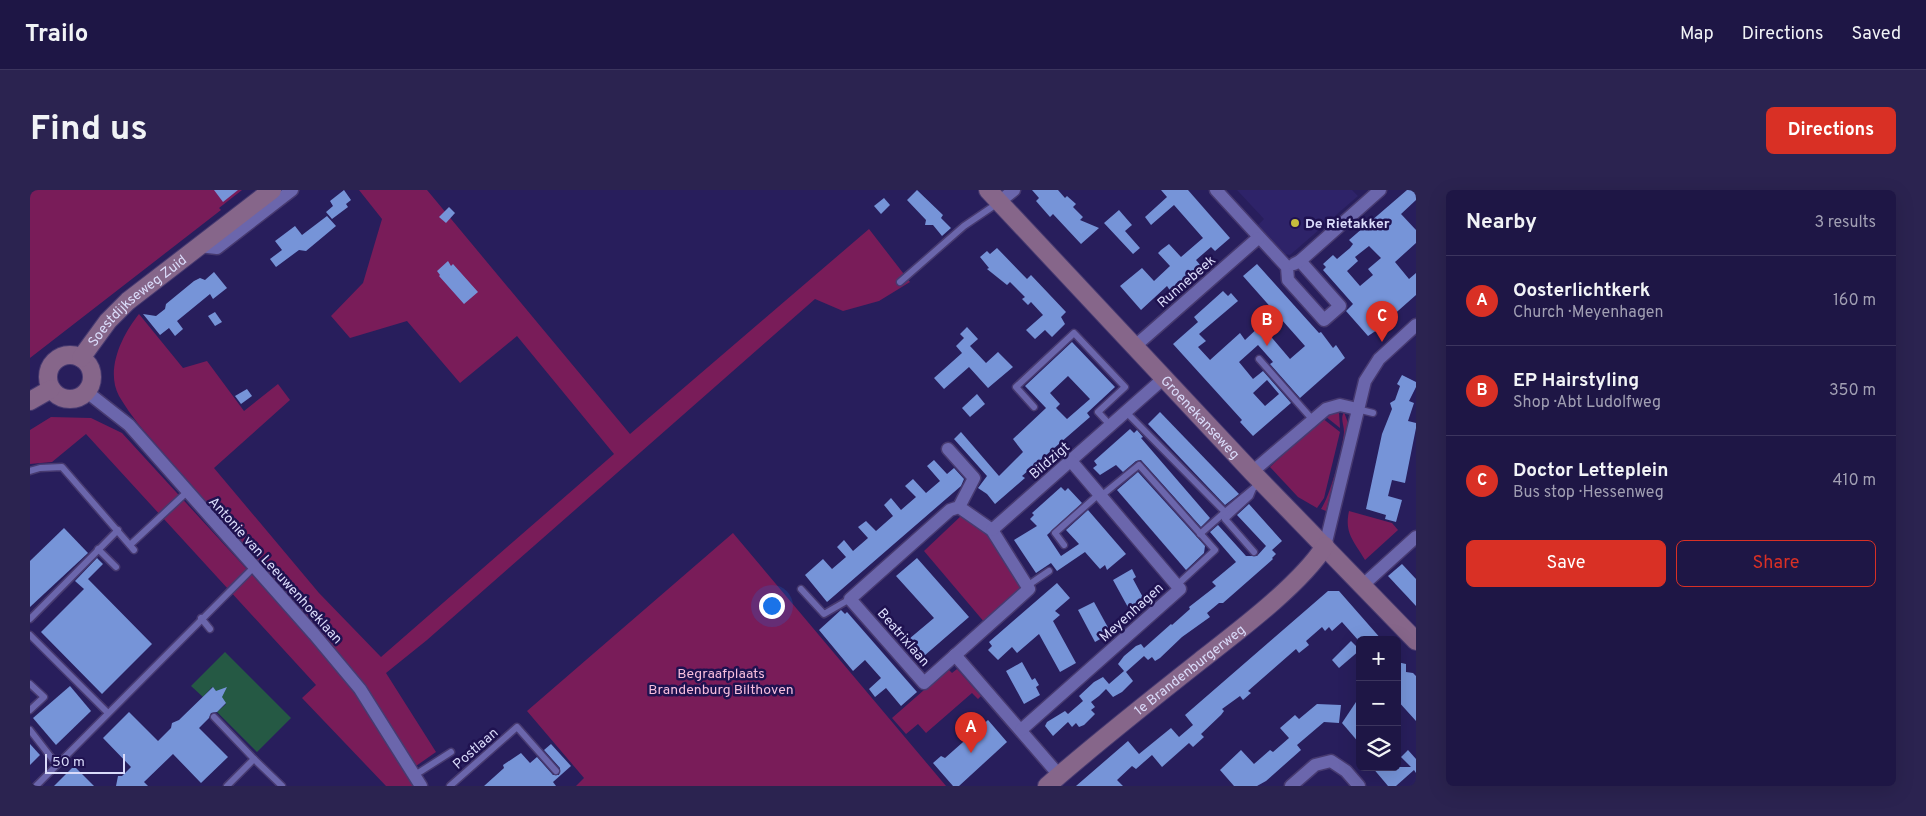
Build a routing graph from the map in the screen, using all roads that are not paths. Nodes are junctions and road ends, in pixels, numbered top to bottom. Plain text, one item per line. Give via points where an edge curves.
1 (272, 190) edge
2 (292, 190) edge
3 (1014, 190) edge
4 (1216, 190) edge
5 (1380, 190) edge
6 (994, 196) edge
7 (1258, 238) junction
8 (199, 246) junction
9 (1300, 261) junction
10 (1287, 267) junction
11 (900, 282) dead end
12 (1416, 325) edge
13 (1134, 347) junction
14 (81, 358) junction
15 (1259, 359) dead end
16 (1164, 378) junction
17 (51, 389) junction
18 (87, 392) junction
19 (30, 401) edge
20 (1034, 407) dead end
21 (1357, 409) junction
22 (1126, 412) junction
23 (1373, 413) dead end
24 (1312, 419) junction
25 (1110, 426) junction
26 (948, 449) dead end
27 (1071, 461) junction
28 (30, 471) edge
29 (1255, 482) junction
30 (187, 492) junction
31 (1100, 495) junction
32 (959, 507) junction
33 (1225, 512) junction
34 (118, 530) junction
35 (992, 530) junction
36 (1200, 534) junction
37 (1416, 537) edge
38 (1064, 545) dead end
39 (1325, 546) junction
40 (98, 549) junction
41 (1254, 552) dead end
42 (116, 567) dead end
43 (254, 567) junction
44 (1049, 571) dead end
45 (1363, 584) junction
46 (1177, 585) junction
47 (1027, 586) junction
48 (801, 589) dead end
49 (850, 599) junction
50 (201, 618) junction
51 (30, 619) edge
52 (210, 629) dead end
53 (30, 635) edge
54 (1416, 641) edge
55 (955, 655) junction
56 (30, 684) edge
57 (30, 710) edge
58 (108, 713) junction
59 (214, 717) dead end
60 (30, 730) edge
61 (1021, 730) junction
62 (451, 752) dead end
63 (254, 759) junction
64 (57, 765) junction
65 (556, 771) dead end
66 (1053, 780) edge
67 (418, 781) edge
68 (33, 785) edge
69 (227, 786) edge
70 (282, 786) edge
71 (450, 786) edge
72 (1291, 786) edge
73 (1359, 786) edge

1 - 8 main road, Soestdijkseweg Zuid
2 - 8 street, Soestdijkseweg Zuid via 217,248
3 - 6 street
4 - 7 street
5 - 9 street
6 - 11 lane
6 - 13 main road, Groenekanseweg
7 - 10 street
7 - 13 street, Runnebeek
8 - 14 main road, Soestdijkseweg Zuid via 128,301 108,321
9 - 10 street
9 - 10 street via 1340,306 1324,320 1288,280
12 - 21 street via 1371,370
13 - 16 main road, Groenekanseweg
14 - 17 main road via 66,355 53,362 48,375
14 - 18 main road via 92,376
15 - 24 lane
16 - 22 street, Bildzigt
16 - 29 main road, Groenekanseweg
17 - 18 main road via 69,400
17 - 19 main road
18 - 30 street, Antonie van Leeuwenhoeklaan via 129,424
20 - 25 lane via 1016,387 1074,333 1125,387 1098,412
21 - 23 lane
21 - 24 street via 1331,406
21 - 39 street
22 - 25 street, Bildzigt
22 - 33 lane
24 - 29 street
25 - 27 street, Bildzigt
26 - 32 street via 974,478
27 - 31 street, Meyenhagen
27 - 35 street, Bildzigt
28 - 34 lane via 62,467
29 - 33 lane
29 - 39 main road, Groenekanseweg
29 - 41 lane via 1250,496 1225,519
30 - 34 lane via 132,548
30 - 43 street, Antonie van Leeuwenhoeklaan
31 - 36 lane via 1139,465
31 - 38 lane via 1056,533
31 - 46 street, Meyenhagen
32 - 35 street
32 - 49 street via 950,510
33 - 36 lane
34 - 40 lane
35 - 47 street
36 - 46 lane via 1215,550
37 - 45 street
39 - 45 main road, Groenekanseweg
39 - 66 main road, 1e Brandenburgerweg via 1270,604
40 - 42 lane
40 - 51 lane
43 - 50 lane
43 - 67 street, Antonie van Leeuwenhoeklaan via 360,689
44 - 47 lane
45 - 54 main road, Groenekanseweg
46 - 61 street, Meyenhagen via 1180,589
47 - 55 street, Beatrixlaan via 1029,589
48 - 49 lane via 824,614
49 - 55 street, Beatrixlaan via 924,683
50 - 52 lane
50 - 58 lane
53 - 58 lane
55 - 61 street
56 - 57 lane via 44,697
58 - 64 lane
59 - 63 lane
60 - 64 lane
61 - 66 street
62 - 67 lane
63 - 69 lane
63 - 70 lane
64 - 68 lane
65 - 71 lane, Postlaan via 517,727
72 - 73 street via 1316,764 1331,761 1346,771

